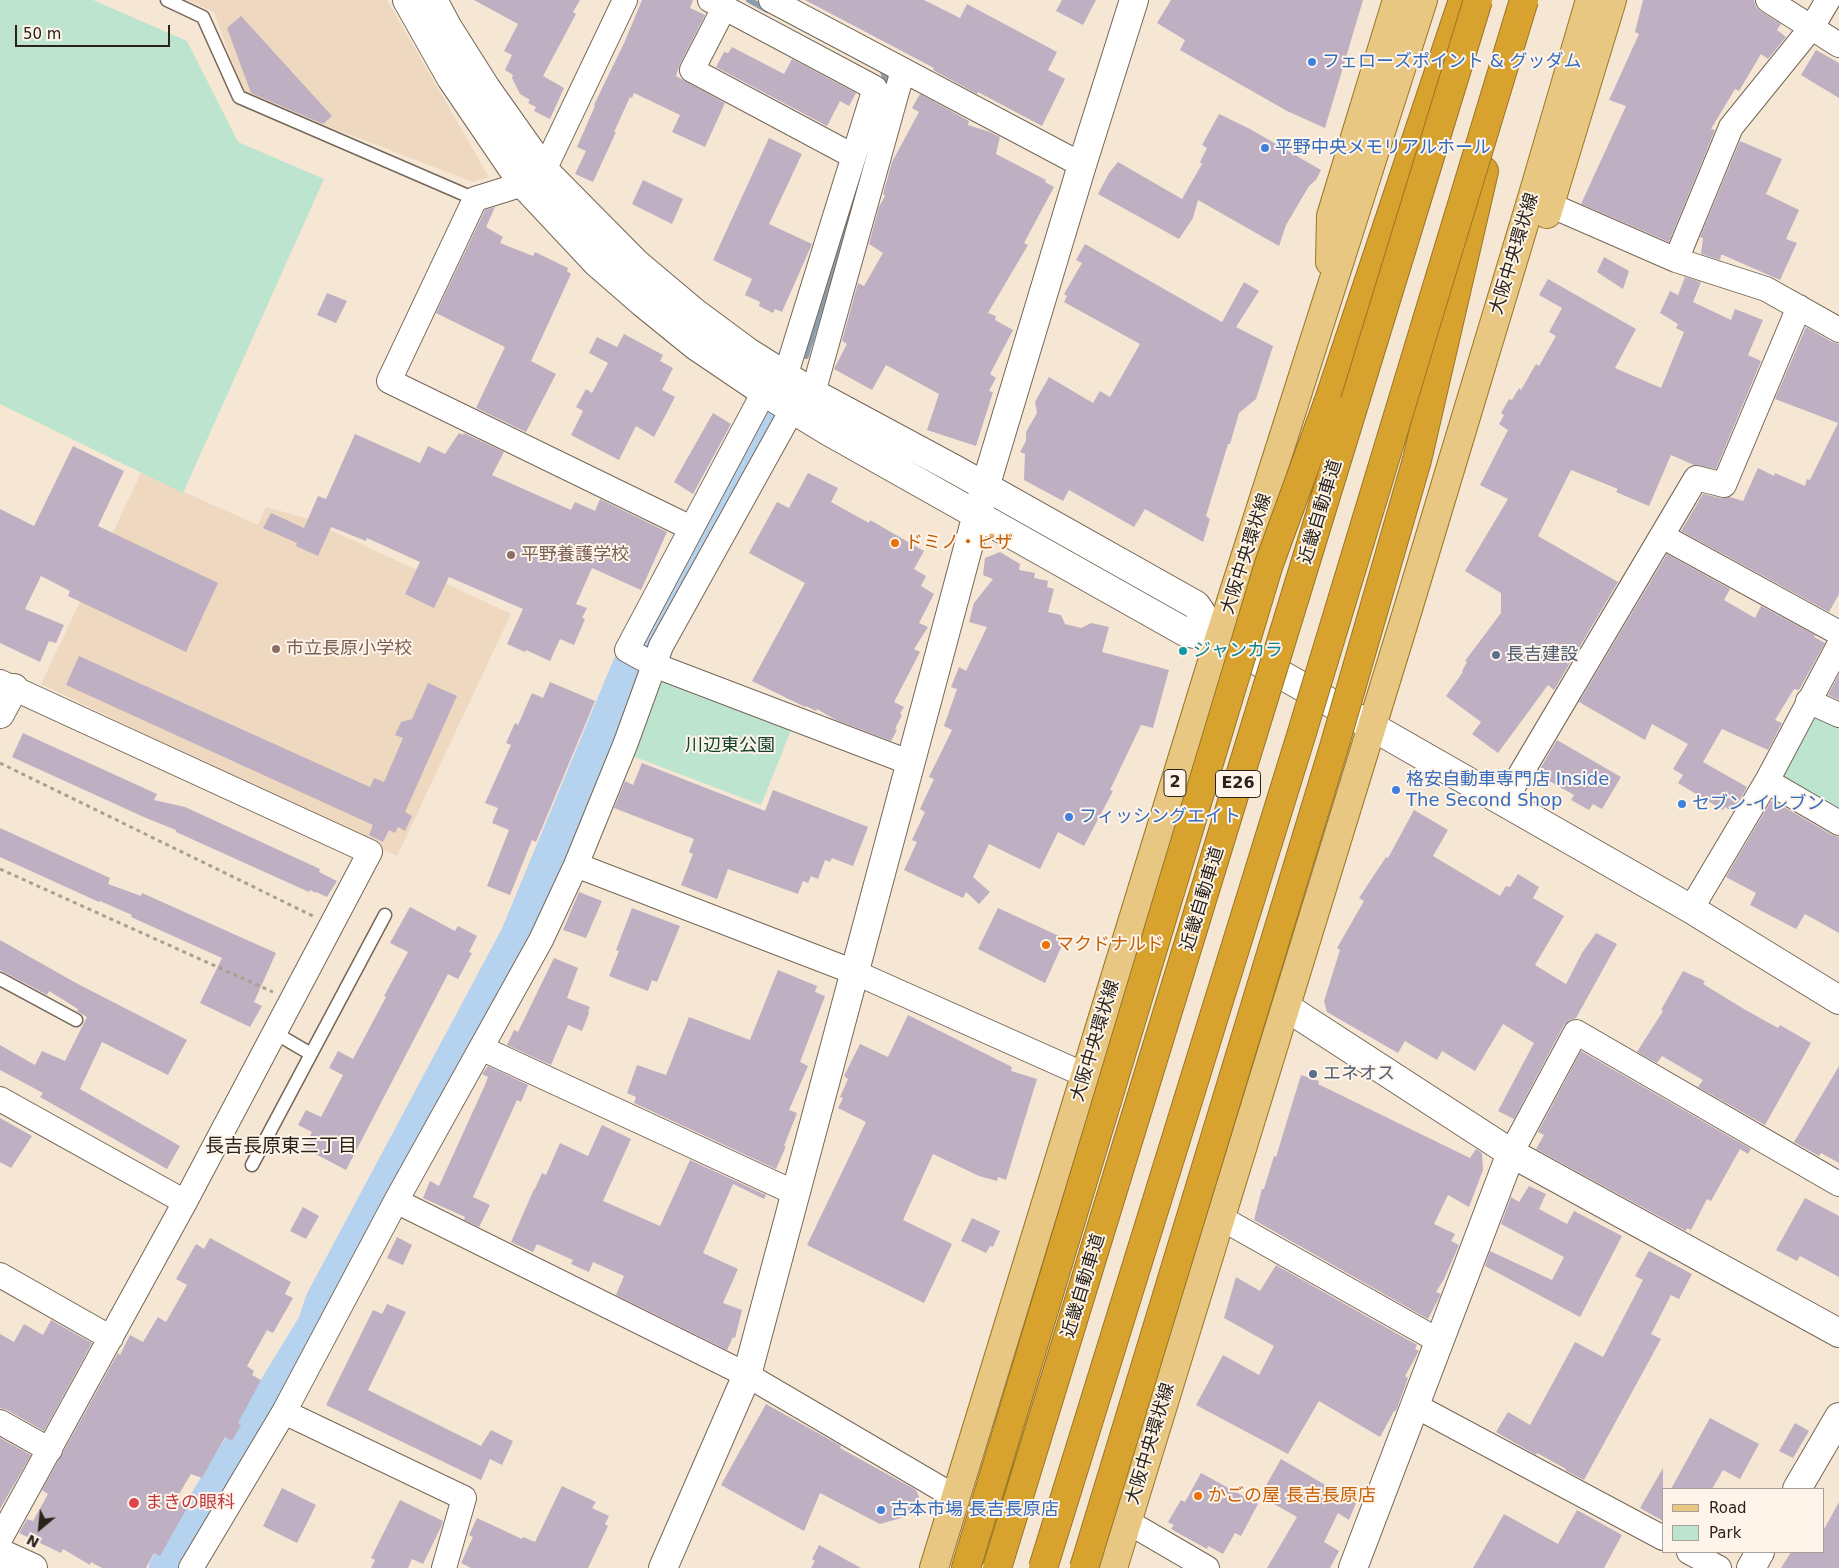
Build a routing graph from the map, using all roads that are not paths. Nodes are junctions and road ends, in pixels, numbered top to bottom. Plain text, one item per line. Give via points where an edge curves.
1 (167, 0) edge
2 (407, 0) edge
3 (433, 0) edge
4 (625, 0) edge
5 (771, 0) edge
6 (1134, 0) edge
7 (1398, 0) edge
8 (1423, 0) edge
9 (1463, 0) edge
10 (1478, 0) edge
11 (1590, 0) edge
12 (1612, 0) edge
13 (1768, 0) edge
14 (1828, 0) edge
15 (717, 4) edge
16 (1523, 4) edge
17 (1812, 27) junction
18 (1839, 45) edge
19 (903, 70) junction
20 (853, 156) junction
21 (1082, 164) junction
22 (534, 177) junction
23 (475, 199) junction
24 (1550, 205) junction
25 (1676, 260) junction
26 (1329, 296) junction
27 (1799, 307) junction
28 (1839, 330) edge
29 (1487, 343) junction
30 (775, 384) junction
31 (803, 401) junction
32 (984, 487) junction
33 (976, 514) junction
34 (691, 528) junction
35 (1662, 536) junction
36 (1839, 633) edge
37 (1219, 640) junction
38 (1839, 645) edge
39 (654, 665) junction
40 (7, 685) edge
41 (1808, 701) junction
42 (0, 714) edge
43 (1839, 715) edge
44 (1372, 727) junction
45 (910, 763) junction
46 (1767, 781) junction
47 (1504, 802) junction
48 (1839, 824) edge
49 (576, 866) junction
50 (1690, 909) junction
51 (385, 915) dead end
52 (854, 972) junction
53 (0, 979) edge
54 (1839, 1000) edge
55 (1286, 1007) junction
56 (76, 1020) dead end
57 (275, 1033) junction
58 (482, 1048) junction
59 (311, 1054) junction
60 (1086, 1075) junction
61 (0, 1099) edge
62 (1511, 1153) junction
63 (252, 1165) dead end
64 (1839, 1184) edge
65 (795, 1193) junction
66 (396, 1201) junction
67 (185, 1202) junction
68 (1221, 1218) junction
69 (0, 1274) edge
70 (1839, 1333) edge
71 (111, 1338) junction
72 (1439, 1341) junction
73 (747, 1375) junction
74 (1414, 1405) junction
75 (284, 1412) junction
76 (1839, 1416) edge
77 (0, 1422) edge
78 (50, 1450) junction
79 (1798, 1488) edge
80 (955, 1497) junction
81 (9, 1503) edge
82 (1128, 1522) junction
83 (1662, 1537) edge
84 (0, 1539) edge
85 (0, 1553) edge
86 (1691, 1553) edge
87 (1759, 1553) edge
88 (33, 1568) edge
89 (191, 1568) edge
90 (444, 1568) edge
91 (662, 1568) edge
92 (934, 1568) edge
93 (966, 1568) edge
94 (997, 1568) edge
95 (1043, 1568) edge
96 (1084, 1568) edge
97 (1113, 1568) edge
98 (1207, 1568) edge
99 (1352, 1568) edge
100 (1719, 1568) edge
101 (1751, 1568) edge

1 - 23 lane via 203,17 239,97
2 - 22 street via 452,78
3 - 22 street
4 - 22 street
5 - 19 street
6 - 21 street
7 - 26 main road via 1331,216
8 - 26 main road, 大阪中央環状線 / 2
9 - 93 highway, bridge via 1328,404 1269,564
10 - 94 highway, 近畿自動車道 / E26, bridge
11 - 29 main road, 大阪中央環状線
12 - 24 main road
13 - 17 street
14 - 17 street
15 - 20 street via 875,88
15 - 20 street via 692,70
16 - 95 highway, E26, bridge
16 - 96 highway, bridge via 1417,460 1331,757
17 - 18 street
17 - 25 street via 1730,127
19 - 21 street
19 - 31 street
20 - 30 street
21 - 32 street
22 - 23 street
22 - 30 street via 694,312 748,352
23 - 34 street via 389,382
24 - 25 street
24 - 29 main road via 1540,238
25 - 27 street via 1766,289
26 - 37 main road, 大阪中央環状線 / 2
27 - 28 street
27 - 35 street via 1724,485 1696,478
29 - 44 main road, 大阪中央環状線
30 - 31 street
30 - 34 street
31 - 32 street
31 - 33 street
31 - 39 street via 661,646
32 - 33 street
32 - 37 street via 1196,605
33 - 37 street via 1184,632
33 - 45 street
34 - 39 street via 627,650
35 - 36 street
35 - 47 street
37 - 44 street
37 - 60 main road, 大阪中央環状線 / 2
38 - 41 street
39 - 45 street
39 - 49 street
40 - 42 street
40 - 57 street via 370,852
41 - 43 street
41 - 46 street
44 - 47 street
44 - 55 main road, 大阪中央環状線
45 - 52 street
46 - 48 street
46 - 50 street
47 - 50 street
49 - 52 street
49 - 58 street via 541,940
50 - 54 street
51 - 59 lane
52 - 60 street
52 - 65 street
53 - 56 lane
55 - 62 street
55 - 68 main road, 大阪中央環状線
57 - 59 lane
57 - 67 street
58 - 65 street
58 - 66 street
59 - 63 lane
60 - 80 main road, 大阪中央環状線 / 2
61 - 67 street
62 - 64 street via 1576,1032
62 - 70 street
62 - 72 street
65 - 73 street
66 - 73 street
66 - 75 street
67 - 71 street
68 - 72 street
68 - 82 main road, 大阪中央環状線
69 - 71 street
71 - 78 street
72 - 74 street
73 - 80 street
73 - 91 street
74 - 83 street
74 - 99 street
75 - 89 street
75 - 90 street via 464,1498
76 - 79 street
77 - 78 street
78 - 81 street
80 - 92 main road, 大阪中央環状線 / 2
81 - 84 street
82 - 97 main road, 大阪中央環状線
82 - 98 street
85 - 88 street
86 - 100 street
87 - 101 street

